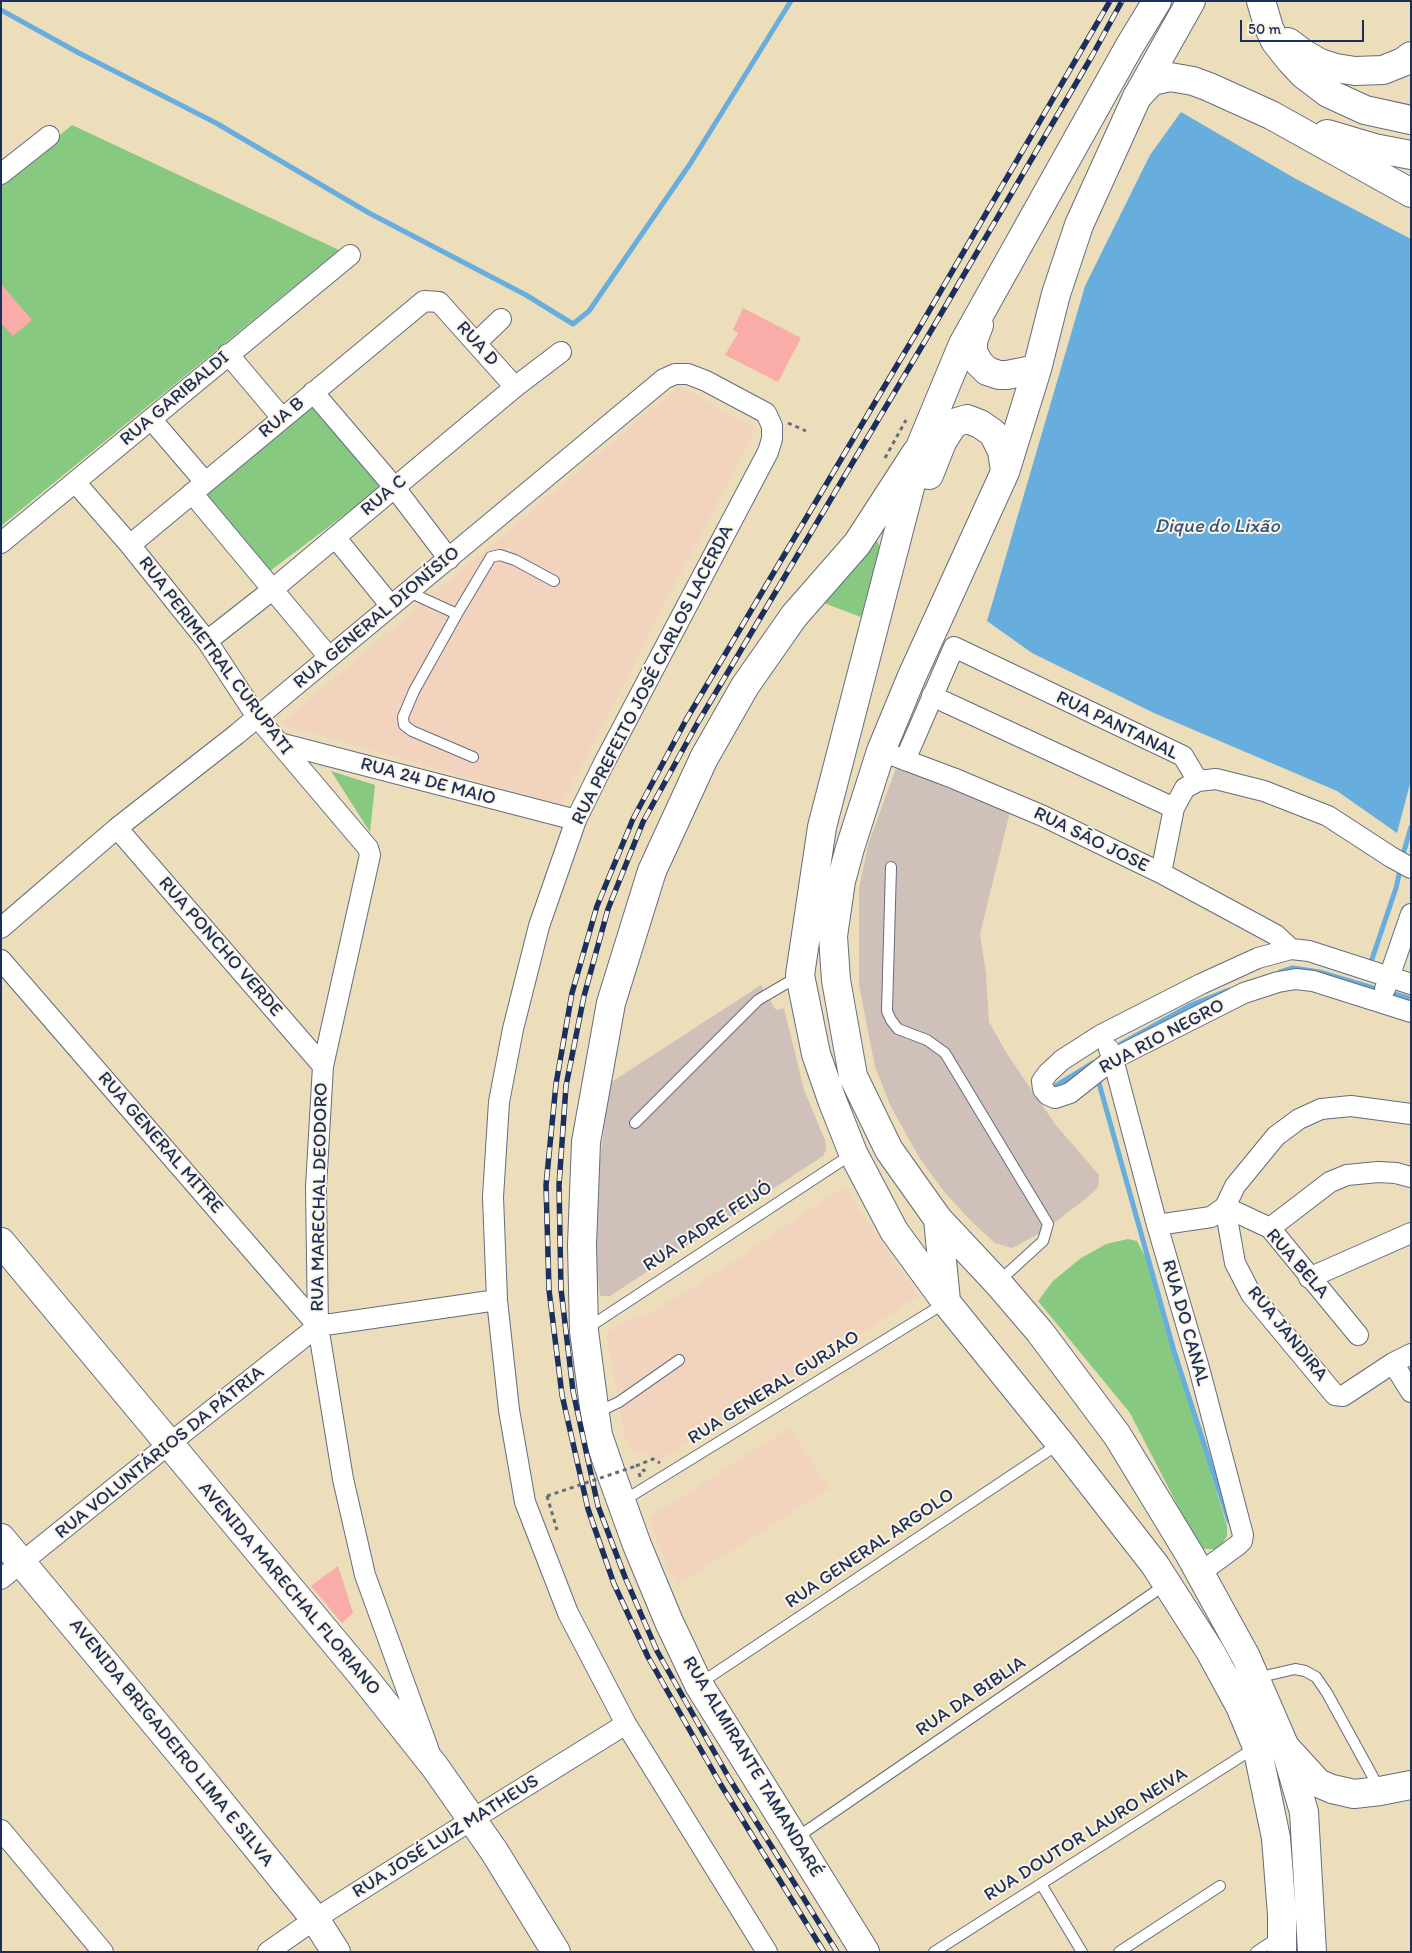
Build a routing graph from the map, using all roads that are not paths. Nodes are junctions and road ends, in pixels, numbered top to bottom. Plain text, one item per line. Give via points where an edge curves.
1 (1157, 1) edge
2 (1191, 1) edge
3 (1262, 1) edge
4 (1411, 56) edge
5 (1137, 97) junction
6 (1271, 115) junction
7 (1411, 120) edge
8 (49, 136) dead end
9 (1411, 155) edge
10 (1, 174) edge
11 (1411, 193) edge
12 (350, 255) dead end
13 (996, 282) junction
14 (439, 302) joint
15 (501, 319) dead end
16 (477, 342) junction
17 (561, 352) dead end
18 (228, 354) junction
19 (1037, 369) junction
20 (515, 387) junction
21 (313, 392) junction
22 (766, 413) joint
23 (151, 418) junction
24 (282, 418) junction
25 (921, 445) junction
26 (1005, 472) junction
27 (75, 482) junction
28 (198, 487) junction
29 (395, 488) junction
30 (335, 537) junction
31 (1, 543) edge
32 (130, 545) junction
33 (449, 559) junction
34 (554, 581) dead end
35 (272, 590) junction
36 (409, 592) junction
37 (391, 606) junction
38 (879, 607) junction
39 (457, 614) junction
40 (208, 641) junction
41 (329, 657) junction
42 (932, 696) junction
43 (257, 717) junction
44 (279, 743) junction
45 (473, 756) dead end
46 (893, 756) junction
47 (1198, 781) junction
48 (1174, 808) junction
49 (576, 820) junction
50 (117, 828) junction
51 (370, 855) joint
52 (891, 867) dead end
53 (1411, 868) edge
54 (1161, 873) junction
55 (1411, 914) edge
56 (1, 928) edge
57 (1290, 949) junction
58 (1, 960) edge
59 (800, 975) junction
60 (1346, 976) junction
61 (1411, 984) edge
62 (1384, 987) junction
63 (1411, 1012) edge
64 (1104, 1055) junction
65 (323, 1066) junction
66 (1411, 1114) edge
67 (635, 1123) dead end
68 (852, 1153) junction
69 (1411, 1177) edge
70 (1225, 1207) junction
71 (938, 1219) junction
72 (1157, 1225) junction
73 (1270, 1228) junction
74 (1411, 1234) edge
75 (1, 1242) edge
76 (1309, 1278) junction
77 (998, 1283) junction
78 (497, 1300) junction
79 (946, 1302) junction
80 (318, 1326) junction
81 (584, 1331) junction
82 (1358, 1335) dead end
83 (1411, 1354) edge
84 (679, 1360) dead end
85 (1393, 1363) junction
86 (1411, 1392) edge
87 (595, 1414) junction
88 (1060, 1443) junction
89 (169, 1444) junction
90 (620, 1503) junction
91 (1, 1538) edge
92 (12, 1571) edge
93 (1200, 1573) junction
94 (1168, 1584) junction
95 (1255, 1679) junction
96 (699, 1684) junction
97 (626, 1724) junction
98 (1257, 1747) junction
99 (1285, 1747) junction
100 (435, 1767) junction
101 (1411, 1785) edge
102 (1380, 1791) junction
103 (473, 1819) junction
104 (1, 1830) edge
105 (795, 1838) junction
106 (1041, 1884) junction
107 (1220, 1886) dead end
108 (315, 1919) junction
109 (1282, 1943) edge
110 (104, 1952) edge
111 (268, 1952) edge
112 (336, 1952) edge
113 (556, 1952) edge
114 (767, 1952) edge
115 (866, 1952) edge
116 (934, 1952) edge
117 (1082, 1952) edge
118 (1119, 1952) edge
119 (1256, 1952) edge
120 (1312, 1952) edge

1 - 13 main road
2 - 5 main road
3 - 4 main road via 1283,36 1304,54 1336,68 1371,72 1383,70
3 - 7 main road via 1275,41 1315,84 1328,94 1365,110
5 - 6 main road via 1152,81 1180,78 1209,87
5 - 19 main road via 1079,224 1056,294
6 - 9 main road via 1374,148
6 - 11 main road
8 - 10 street
12 - 18 street, RUA GARIBALDI
13 - 19 main road via 973,340 973,352 987,371 998,375 1015,375
13 - 25 main road via 963,344
14 - 16 street, RUA D
14 - 21 street, RUA B via 424,301
15 - 16 street
16 - 20 street, RUA D
17 - 20 street, RUA C
18 - 23 street, RUA GARIBALDI
18 - 24 street
19 - 26 main road
20 - 29 street, RUA C
21 - 24 street, RUA B
21 - 29 street
22 - 33 street, RUA GENERAL DIONÍSIO via 688,374 675,374 664,379
22 - 49 street, RUA PREFEITO JOSÉ CARLOS LACERDA via 772,426 768,452
23 - 27 street, RUA GARIBALDI
23 - 28 street
24 - 28 street, RUA B
25 - 38 main road
25 - 81 main road, RUA ALMIRANTE TAMANDARÉ via 857,544 794,616 745,686 704,758 652,871 611,1003 586,1142 582,1245
26 - 38 main road via 1002,451 993,433 967,419 952,426 933,461 906,544
26 - 46 main road via 912,676
27 - 31 street, RUA GARIBALDI
27 - 32 street, RUA PERIMETRAL CURUPATI
28 - 32 street, RUA B
28 - 35 street
29 - 30 street, RUA C
29 - 33 street
30 - 35 street, RUA C
30 - 37 street
32 - 40 street, RUA PERIMETRAL CURUPATI
33 - 36 street, RUA GENERAL DIONÍSIO
34 - 39 lane via 515,560 500,555 491,557
35 - 40 street, RUA C
35 - 41 street
36 - 37 street, RUA GENERAL DIONÍSIO
36 - 39 lane
37 - 41 street, RUA GENERAL DIONÍSIO
38 - 59 main road via 822,827
39 - 45 lane via 403,717 404,725 412,731
40 - 43 street, RUA PERIMETRAL CURUPATI
41 - 43 street, RUA GENERAL DIONÍSIO
42 - 46 street, RUA PANTANAL
42 - 47 street, RUA PANTANAL via 954,647 1183,756
42 - 48 street
43 - 44 street, RUA PERIMETRAL CURUPATI
43 - 50 street, RUA GENERAL DIONÍSIO
44 - 49 street, RUA 24 DE MAIO
44 - 51 street, RUA PERIMETRAL CURUPATI via 365,842
46 - 54 street, RUA SĀO JOSE via 1043,816
46 - 71 main road via 850,848 833,936 836,980 852,1076 889,1150
47 - 48 street via 1185,788
47 - 53 street via 1216,779 1264,791 1328,816
48 - 54 street
49 - 78 street, RUA PREFEITO JOSÉ CARLOS LACERDA via 539,926 512,1029 498,1102 493,1197
50 - 56 street, RUA GENERAL DIONÍSIO
50 - 65 street, RUA PONCHO VERDE
51 - 65 street, RUA MARECHAL DEODORO
52 - 77 lane via 887,1011 898,1029 927,1040 946,1053 1048,1224 1042,1241
54 - 57 street, RUA SĀO JOSE via 1276,934
55 - 62 street
57 - 60 street via 1309,951
57 - 64 street via 1258,958 1201,984
58 - 80 street, RUA GENERAL MITRE
59 - 67 lane via 758,1000
59 - 68 main road via 816,1054
60 - 62 street
60 - 62 street
60 - 64 street, RUA RIO NEGRO via 1313,980 1296,978 1244,993
61 - 62 street
62 - 63 street
64 - 64 street, RUA RIO NEGRO via 1070,1093 1055,1098 1043,1089 1042,1081 1062,1060
64 - 72 street, RUA DO CANAL
65 - 80 street, RUA MARECHAL DEODORO via 316,1187
66 - 70 street via 1351,1106 1321,1108 1299,1118 1276,1136 1235,1186
68 - 79 main road via 894,1231
68 - 81 lane, RUA PADRE FEIJÓ
69 - 73 street via 1378,1172 1347,1175 1330,1182
70 - 72 street via 1211,1217
70 - 73 street, RUA BELA
70 - 85 street, RUA JANDIRA via 1235,1263 1251,1294 1335,1395 1343,1396
71 - 77 main road
71 - 79 main road
72 - 93 street, RUA DO CANAL via 1243,1536 1238,1546
73 - 76 street, RUA BELA
74 - 76 street
75 - 89 main road, AVENIDA MARECHAL FLORIANO
76 - 82 street, RUA BELA
77 - 93 main road via 1040,1332 1118,1435
78 - 80 street
78 - 97 street, RUA PREFEITO JOSÉ CARLOS LACERDA via 509,1410 525,1502 568,1613
79 - 88 main road
79 - 90 lane, RUA GENERAL GURJAO
80 - 89 street, RUA VOLUNTÁRIOS DA PÁTRIA
80 - 100 street, RUA MARECHAL DEODORO via 343,1479 365,1575
81 - 87 main road, RUA ALMIRANTE TAMANDARÉ
83 - 85 street
84 - 87 lane via 619,1402
85 - 86 street
87 - 90 main road, RUA ALMIRANTE TAMANDARÉ via 598,1435
88 - 94 main road
88 - 96 lane, RUA GENERAL ARGOLO
89 - 92 street, RUA VOLUNTÁRIOS DA PÁTRIA
89 - 100 main road, AVENIDA MARECHAL FLORIANO
90 - 96 main road, RUA ALMIRANTE TAMANDARÉ via 668,1622
91 - 92 main road, AVENIDA BRIGADEIRO LIMA E SILVA
92 - 108 main road, AVENIDA BRIGADEIRO LIMA E SILVA via 195,1771
93 - 95 main road
94 - 98 main road via 1210,1651 1240,1706
94 - 105 lane, RUA DA BIBLIA
95 - 99 main road
95 - 102 lane via 1295,1669 1316,1677
96 - 105 main road, RUA ALMIRANTE TAMANDARÉ
97 - 103 street, RUA JOSÉ LUIZ MATHEUS
97 - 114 street, RUA PREFEITO JOSÉ CARLOS LACERDA
98 - 106 lane, RUA DOUTOR LAURO NEIVA
98 - 109 main road via 1276,1838
99 - 102 main road via 1318,1783 1354,1794
99 - 120 main road via 1304,1812
100 - 103 main road, AVENIDA MARECHAL FLORIANO
101 - 102 main road
103 - 108 street, RUA JOSÉ LUIZ MATHEUS
103 - 113 main road, AVENIDA MARECHAL FLORIANO
104 - 110 street
105 - 115 main road, RUA ALMIRANTE TAMANDARÉ
106 - 116 lane, RUA DOUTOR LAURO NEIVA
106 - 117 lane
107 - 118 lane
108 - 111 street, RUA JOSÉ LUIZ MATHEUS
108 - 112 main road, AVENIDA BRIGADEIRO LIMA E SILVA
109 - 119 lane

